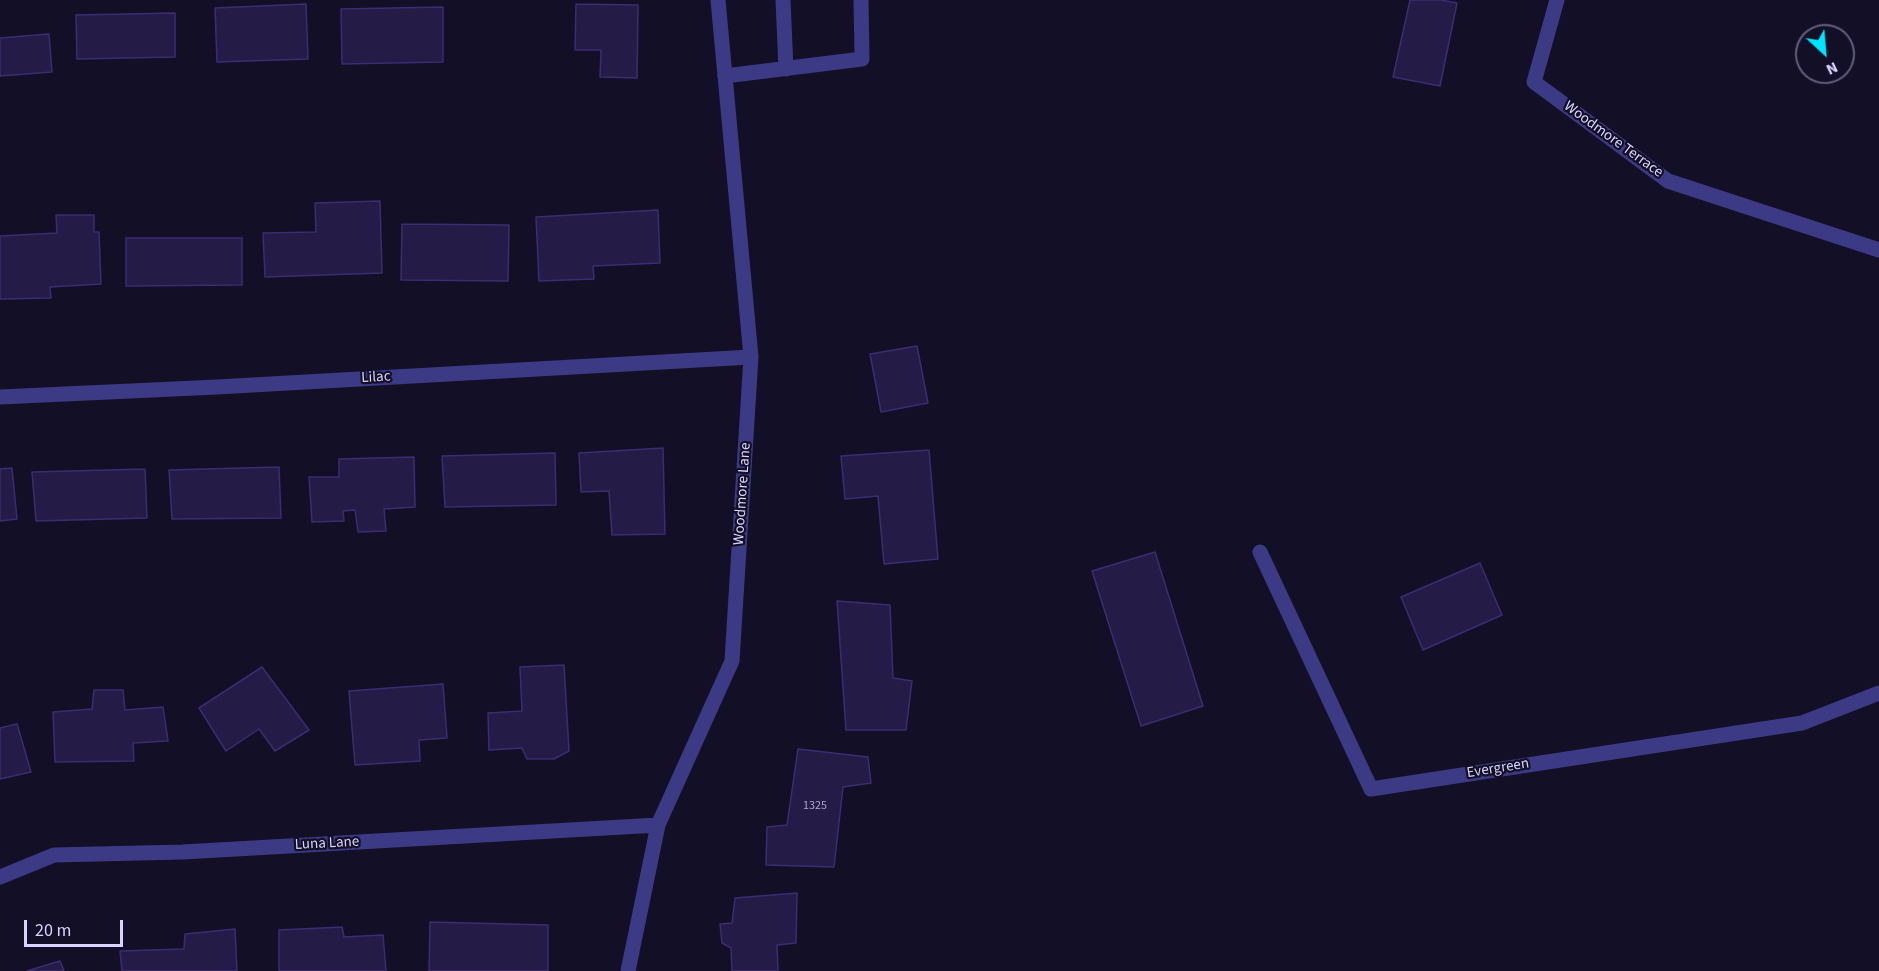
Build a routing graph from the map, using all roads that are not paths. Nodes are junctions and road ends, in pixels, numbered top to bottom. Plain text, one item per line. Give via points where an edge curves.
1 (718, 0) edge
2 (783, 0) edge
3 (861, 0) edge
4 (1557, 0) edge
5 (786, 69) junction
6 (725, 76) junction
7 (1879, 250) edge
8 (752, 357) junction
9 (0, 397) edge
10 (1260, 552) dead end
11 (1879, 693) edge
12 (658, 825) junction
13 (0, 877) edge
14 (628, 971) edge

1 - 6 street, Woodmore Lane
2 - 5 street
3 - 5 street via 862,59
4 - 7 street, Woodmore Terrace via 1534,82 1668,181
5 - 6 street
6 - 8 street, Woodmore Lane
8 - 9 street, Lilac
8 - 12 street, Woodmore Lane via 732,661
10 - 11 street, Evergreen via 1371,789 1802,723
12 - 13 street, Luna Lane via 183,852 54,855
12 - 14 street, Woodmore Lane

